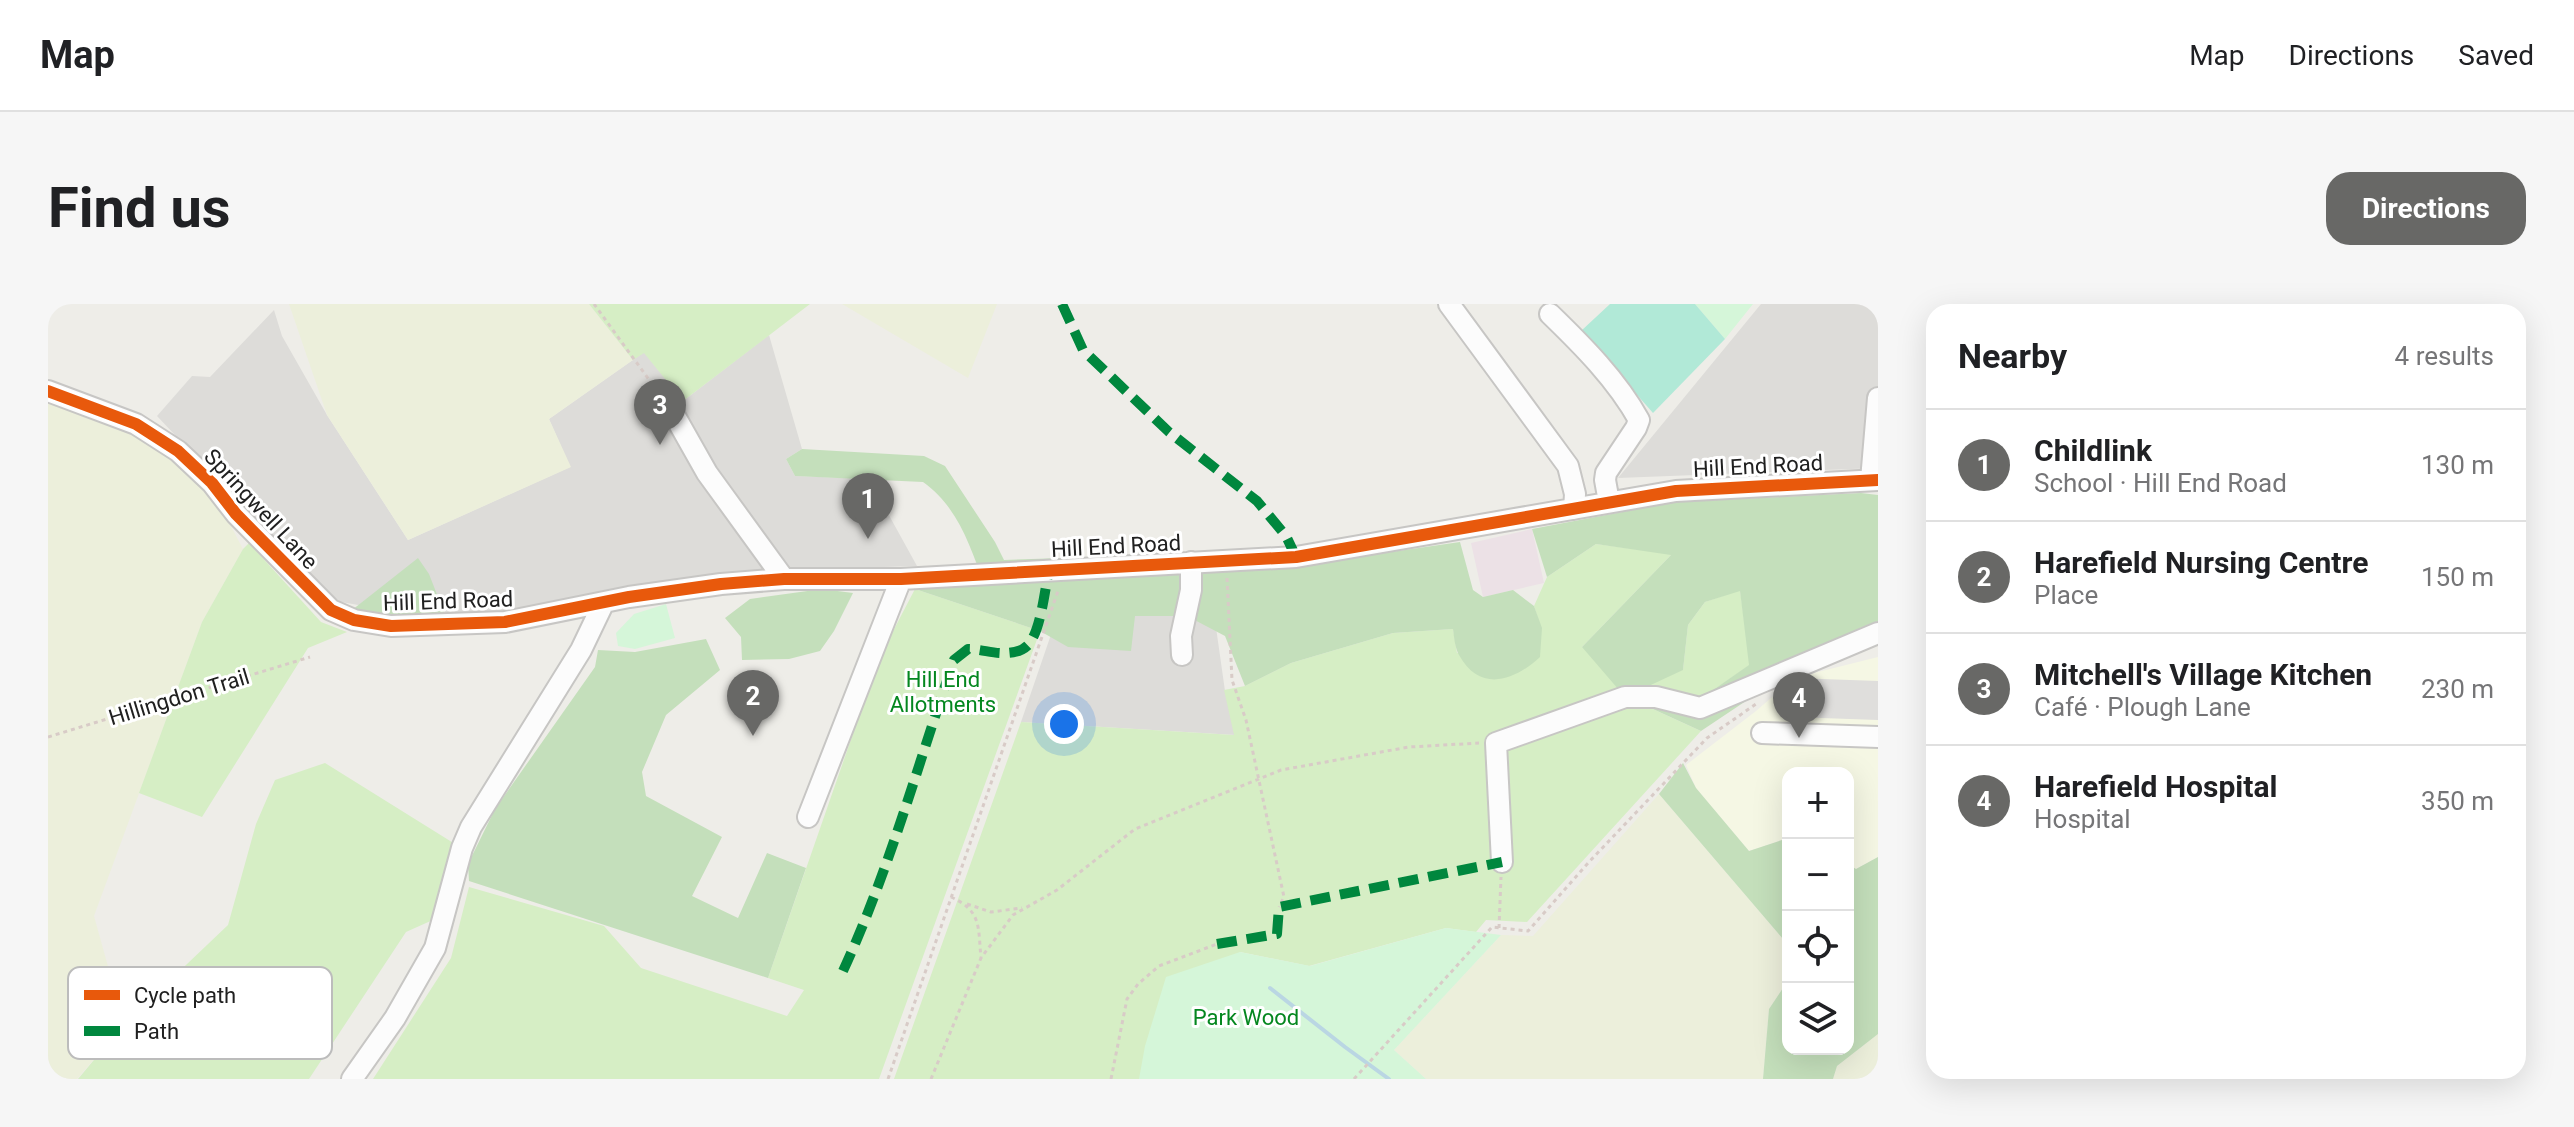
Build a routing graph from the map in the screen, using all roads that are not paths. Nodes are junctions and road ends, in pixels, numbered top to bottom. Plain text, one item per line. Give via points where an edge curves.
1 (1449, 304) edge
2 (1550, 314) dead end
3 (48, 391) edge
4 (1878, 398) edge
5 (672, 411) road end
6 (1874, 480) edge
7 (1609, 502) junction
8 (1574, 509) junction
9 (1191, 562) junction
10 (784, 579) junction
11 (901, 579) junction
12 (604, 602) junction
13 (354, 620) joint
14 (1878, 633) edge
15 (1182, 655) dead end
16 (1762, 733) dead end
17 (1878, 737) edge
18 (808, 817) dead end
19 (1502, 862) road end
20 (352, 1079) edge

1 - 8 street via 1568,466
2 - 7 street via 1577,339 1639,420 1606,473
3 - 13 street, Springwell Lane via 136,424 178,451 308,588 331,610
4 - 6 street
5 - 10 street via 707,473
6 - 7 street, Hill End Road via 1676,491
7 - 8 street, Hill End Road
8 - 9 street, Hill End Road via 1296,557
9 - 11 street, Hill End Road
9 - 15 street
10 - 11 street, Hill End Road
10 - 12 street, Hill End Road
11 - 18 street
12 - 13 street, Hill End Road via 505,622 391,626
12 - 20 street via 581,650 471,827 435,948
14 - 19 street via 1700,708 1656,697 1625,697 1496,743
16 - 17 street

